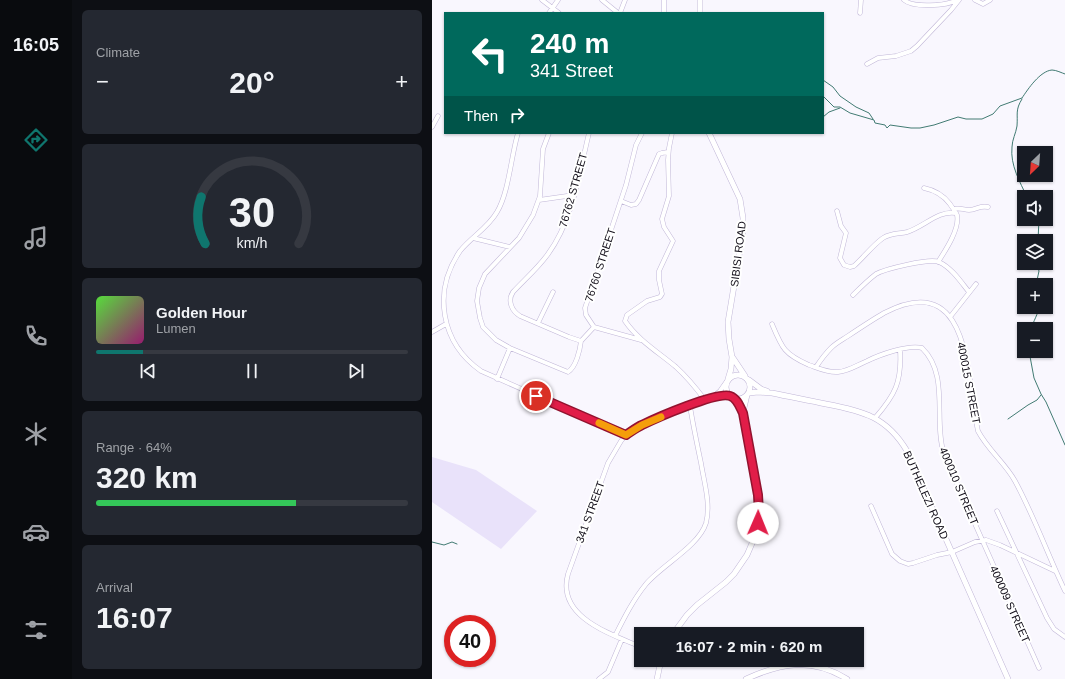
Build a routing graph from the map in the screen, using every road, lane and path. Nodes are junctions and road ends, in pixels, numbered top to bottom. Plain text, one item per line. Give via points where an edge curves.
1 (542, 0) edge
2 (558, 0) edge
3 (602, 0) edge
4 (625, 0) edge
5 (664, 0) edge
6 (700, 0) edge
7 (861, 0) edge
8 (904, 0) edge
9 (958, 0) edge
10 (975, 0) edge
11 (990, 0) edge
12 (552, 8) junction
13 (550, 12) edge
14 (558, 12) edge
15 (618, 12) edge
16 (619, 12) edge
17 (664, 12) edge
18 (700, 12) edge
19 (860, 13) dead end
20 (867, 64) dead end
21 (438, 116) dead end
22 (432, 127) edge
23 (518, 134) edge
24 (548, 134) edge
25 (589, 134) edge
26 (642, 134) edge
27 (672, 134) edge
28 (709, 134) edge
29 (668, 152) junction
30 (924, 188) dead end
31 (574, 194) junction
32 (539, 200) junction
33 (621, 201) junction
34 (988, 207) dead end
35 (837, 211) dead end
36 (955, 211) junction
37 (473, 238) junction
38 (510, 247) junction
39 (938, 262) junction
40 (976, 284) dead end
41 (554, 292) dead end
42 (969, 292) junction
43 (853, 295) dead end
44 (950, 317) junction
45 (446, 324) junction
46 (538, 324) junction
47 (772, 324) dead end
48 (594, 327) junction
49 (432, 332) edge
50 (641, 340) junction
51 (581, 341) junction
52 (510, 348) junction
53 (900, 350) junction
54 (732, 357) junction
55 (816, 367) junction
56 (746, 378) junction
57 (497, 379) junction
58 (728, 380) junction
59 (772, 393) junction
60 (748, 394) junction
61 (712, 397) junction
62 (731, 397) junction
63 (705, 400) junction
64 (690, 406) junction
65 (743, 413) junction
66 (875, 418) junction
67 (626, 435) junction
68 (871, 506) dead end
69 (997, 511) dead end
70 (982, 540) junction
71 (952, 552) junction
72 (1018, 553) junction
73 (1056, 571) junction
74 (1065, 591) edge
75 (678, 627) edge
76 (615, 636) junction
77 (1065, 638) edge
78 (622, 639) junction
79 (634, 644) edge
80 (660, 667) edge
81 (1039, 668) dead end
82 (599, 679) edge
83 (657, 679) edge
84 (746, 679) edge
85 (847, 679) edge
86 (1008, 679) edge

1 - 12 street
2 - 12 street
3 - 15 street
4 - 16 street
5 - 17 street
6 - 18 street
7 - 19 street
8 - 9 street via 909,4 919,5
9 - 20 street via 911,51 878,58
10 - 11 street via 984,4
12 - 13 street
12 - 14 street
21 - 22 street
23 - 37 street via 501,205 492,219
24 - 32 street via 543,149
25 - 31 street, 76762 STREET
26 - 33 street, 76760 STREET via 634,151
27 - 29 street
28 - 54 street, SIBISI ROAD via 738,194 743,218 728,322
29 - 33 street via 659,154 636,204
29 - 50 street via 669,196 662,222 673,241 659,271 662,294 647,301 624,319 630,330
30 - 36 street via 945,198
31 - 32 street
31 - 46 street, 76762 STREET via 566,221 552,248 511,296 510,302 515,312
32 - 38 street via 526,229
33 - 48 street, 76760 STREET via 585,308 586,316
34 - 36 street via 968,210 958,208
35 - 36 street via 846,233 840,258 844,265 850,267 887,236 908,232 943,214
36 - 39 street via 957,219 954,232
37 - 38 street
37 - 45 street via 455,258 446,278 443,308
38 - 52 street via 486,274 479,288 477,301 484,327 496,340
39 - 42 street via 948,268
39 - 43 street via 926,261 880,272
40 - 42 street
41 - 46 street
42 - 44 street
44 - 55 street, 400015 STREET via 939,306 929,302 917,301 901,306 874,319 830,348
44 - 73 street, 400015 STREET via 963,346 978,431 1014,479
45 - 49 street
45 - 57 street via 463,356 481,371
46 - 51 street, 76762 STREET
47 - 55 street, 400010 STREET via 788,354
48 - 50 street
48 - 51 street
50 - 63 street via 676,367
51 - 52 street via 574,364 568,372
52 - 57 street
53 - 55 street, 400010 STREET via 876,357 845,371 833,372
53 - 66 street via 897,386 889,402
53 - 70 street, 400010 STREET via 919,347 932,359 938,390 941,446
54 - 56 street, SIBISI ROAD
54 - 58 street, SIBISI ROAD
56 - 58 street via 738,374
56 - 59 street, BUTHELEZI ROAD
56 - 60 street via 750,386
57 - 67 street
58 - 61 street, 341 STREET
58 - 62 street via 726,389
59 - 60 street, BUTHELEZI ROAD
59 - 66 street, BUTHELEZI ROAD via 852,409
60 - 62 street, BUTHELEZI ROAD via 740,399
60 - 65 street
61 - 62 street, 341 STREET
61 - 63 street, 341 STREET
62 - 65 street
63 - 64 street, 341 STREET
64 - 67 street, 341 STREET via 642,425
64 - 76 street via 707,496 708,512 705,524 699,536 660,570 638,594
65 - 75 street via 758,495 756,534 747,555 734,574 697,605
66 - 71 street, BUTHELEZI ROAD via 889,428 902,443
67 - 76 street, 341 STREET via 608,463 566,584 568,598 576,611 601,630
68 - 71 street via 892,554 900,561 908,564
69 - 72 street
70 - 71 street
70 - 72 street via 994,542
70 - 81 street, 400009 STREET
71 - 86 street, BUTHELEZI ROAD
72 - 73 street
72 - 77 street via 1049,621
73 - 74 street, 400015 STREET
76 - 78 street, 341 STREET
78 - 79 street, 341 STREET
78 - 82 street via 608,672
80 - 83 street
84 - 85 street via 770,669 800,664 824,668

